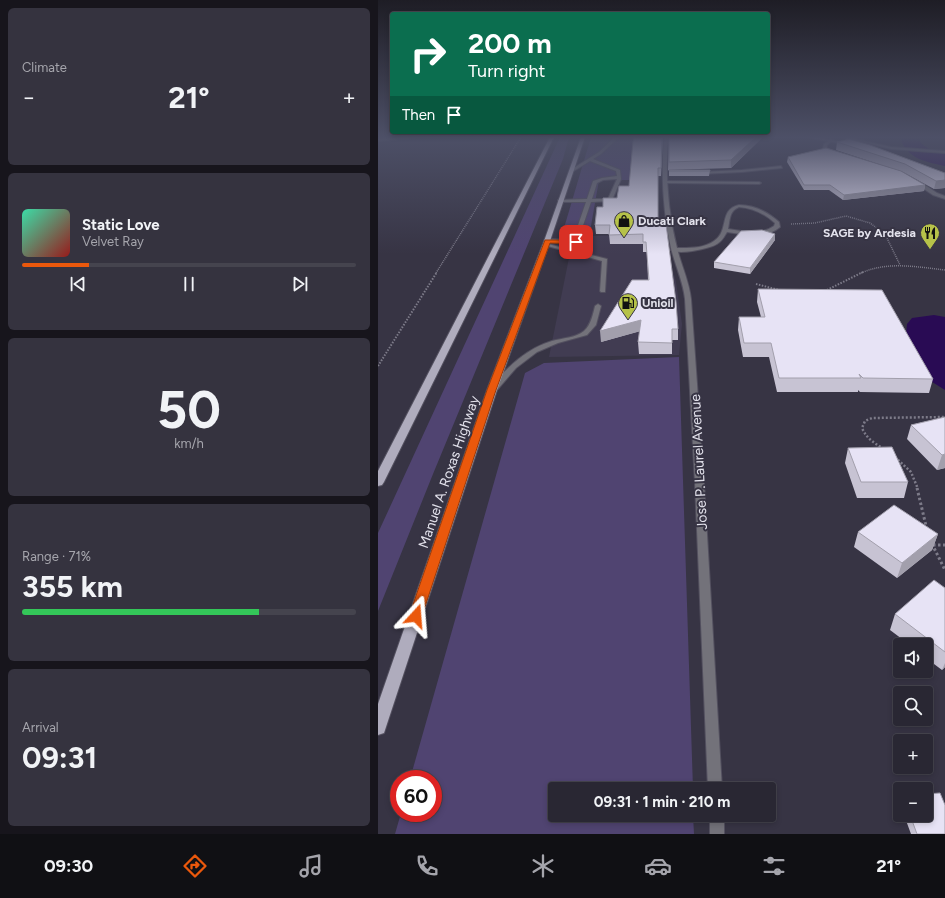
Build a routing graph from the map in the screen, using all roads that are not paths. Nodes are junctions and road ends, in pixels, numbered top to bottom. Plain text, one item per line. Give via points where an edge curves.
1 (532, 176) edge
2 (569, 176) edge
3 (668, 176) edge
4 (619, 177) joint
5 (911, 178) edge
6 (666, 182) junction
7 (759, 183) dead end
8 (945, 198) edge
9 (560, 201) junction
10 (588, 201) junction
11 (725, 230) junction
12 (547, 243) junction
13 (674, 250) junction
14 (604, 291) dead end
15 (598, 306) dead end
16 (492, 390) junction
17 (378, 482) edge
18 (378, 727) edge
19 (715, 782) edge
20 (717, 822) edge
21 (718, 834) edge

1 - 17 main road
2 - 9 main road, Manuel A. Roxas Highway
3 - 6 street, Jose P. Laurel Avenue
4 - 10 street via 595,182
4 - 10 street via 610,200
5 - 8 street
6 - 7 street
6 - 13 street, Jose P. Laurel Avenue
9 - 10 street
9 - 12 main road, Manuel A. Roxas Highway
10 - 12 street via 576,242
11 - 11 street via 728,212 734,208 761,210 777,223 774,230 761,234
11 - 13 street via 720,239 709,245
12 - 14 street via 605,260
12 - 16 main road, Manuel A. Roxas Highway
13 - 19 street, Jose P. Laurel Avenue via 688,294 699,452
15 - 16 street via 591,328 584,334 552,343 520,359
16 - 18 main road, Manuel A. Roxas Highway
20 - 21 street

